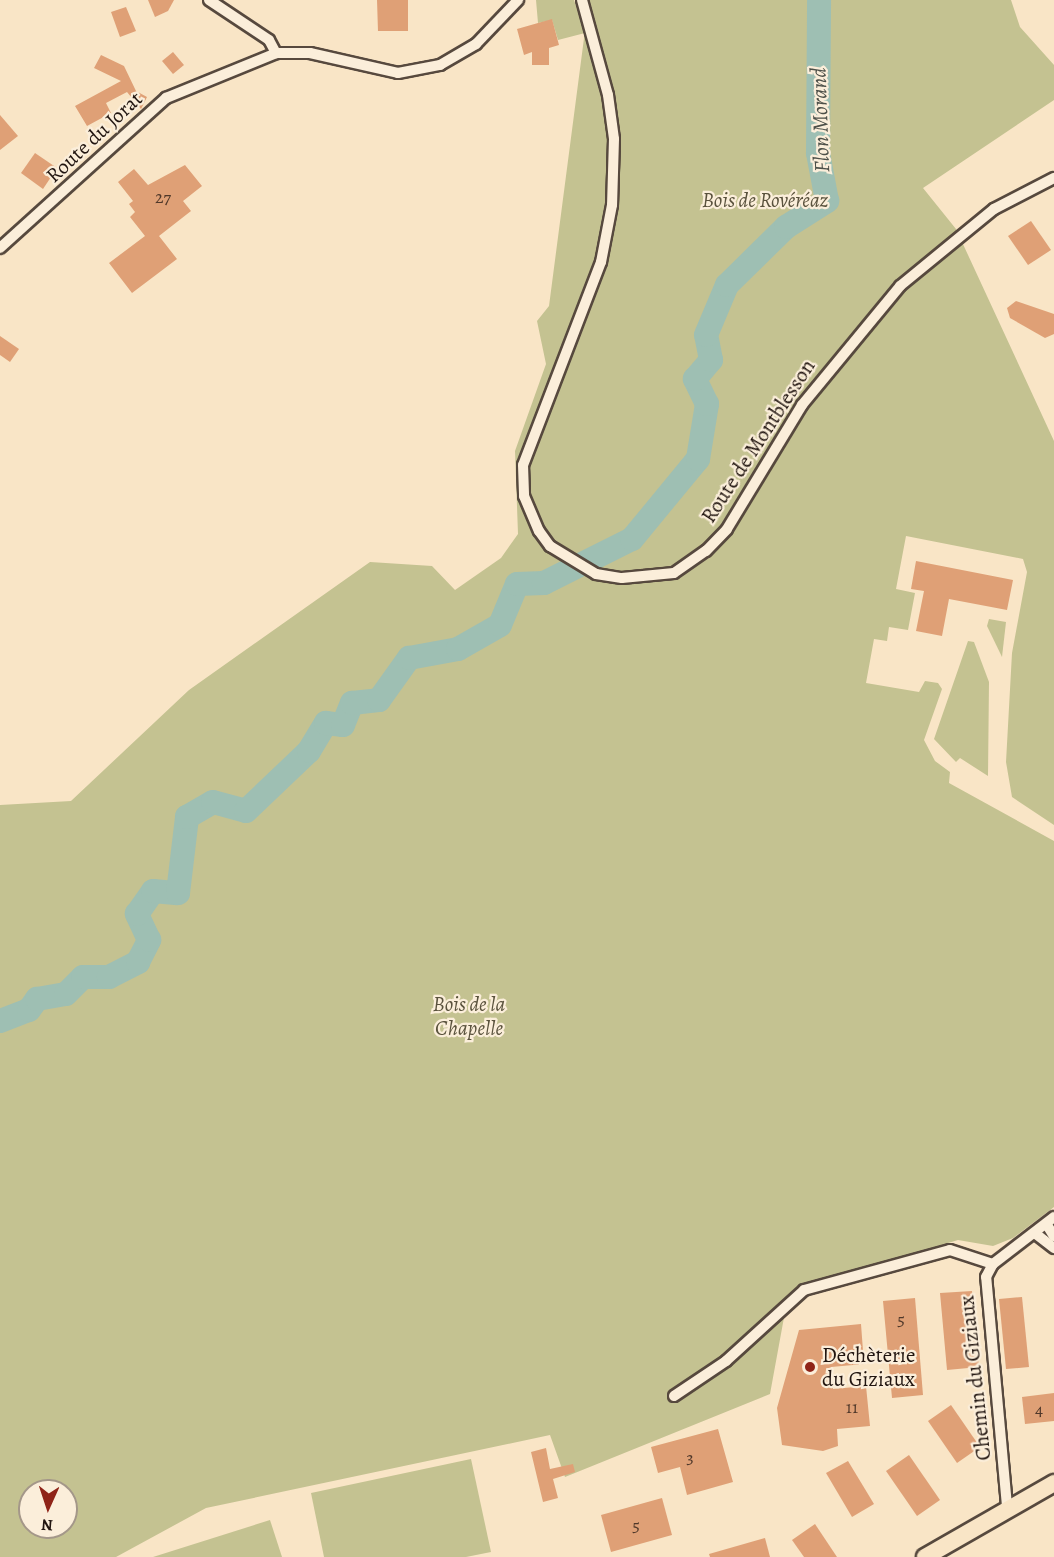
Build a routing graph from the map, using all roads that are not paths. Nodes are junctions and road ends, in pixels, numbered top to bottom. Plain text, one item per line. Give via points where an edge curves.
1 (209, 0) edge
2 (518, 0) edge
3 (582, 0) edge
4 (276, 53) junction
5 (1054, 178) edge
6 (0, 248) edge
7 (1050, 1221) edge
8 (1036, 1234) junction
9 (1054, 1236) edge
10 (1054, 1248) edge
11 (993, 1264) junction
12 (674, 1396) dead end
13 (1054, 1483) edge
14 (1007, 1506) junction
15 (926, 1557) edge

1 - 4 street via 269,40
2 - 4 street, Route du Jorat via 476,44 420,70 378,71 310,53
3 - 5 street, Route de Montblesson via 614,139 612,205 601,262 523,465 524,496 539,531 568,559 596,574 622,578 674,573 706,551 727,529 802,405 900,286 994,209
4 - 6 street, Route du Jorat via 165,98
7 - 8 street
7 - 9 street
8 - 10 street
8 - 11 street
11 - 12 street via 950,1250 804,1290 726,1361
11 - 14 street, Chemin du Giziaux via 985,1285
13 - 14 main road
14 - 15 main road

